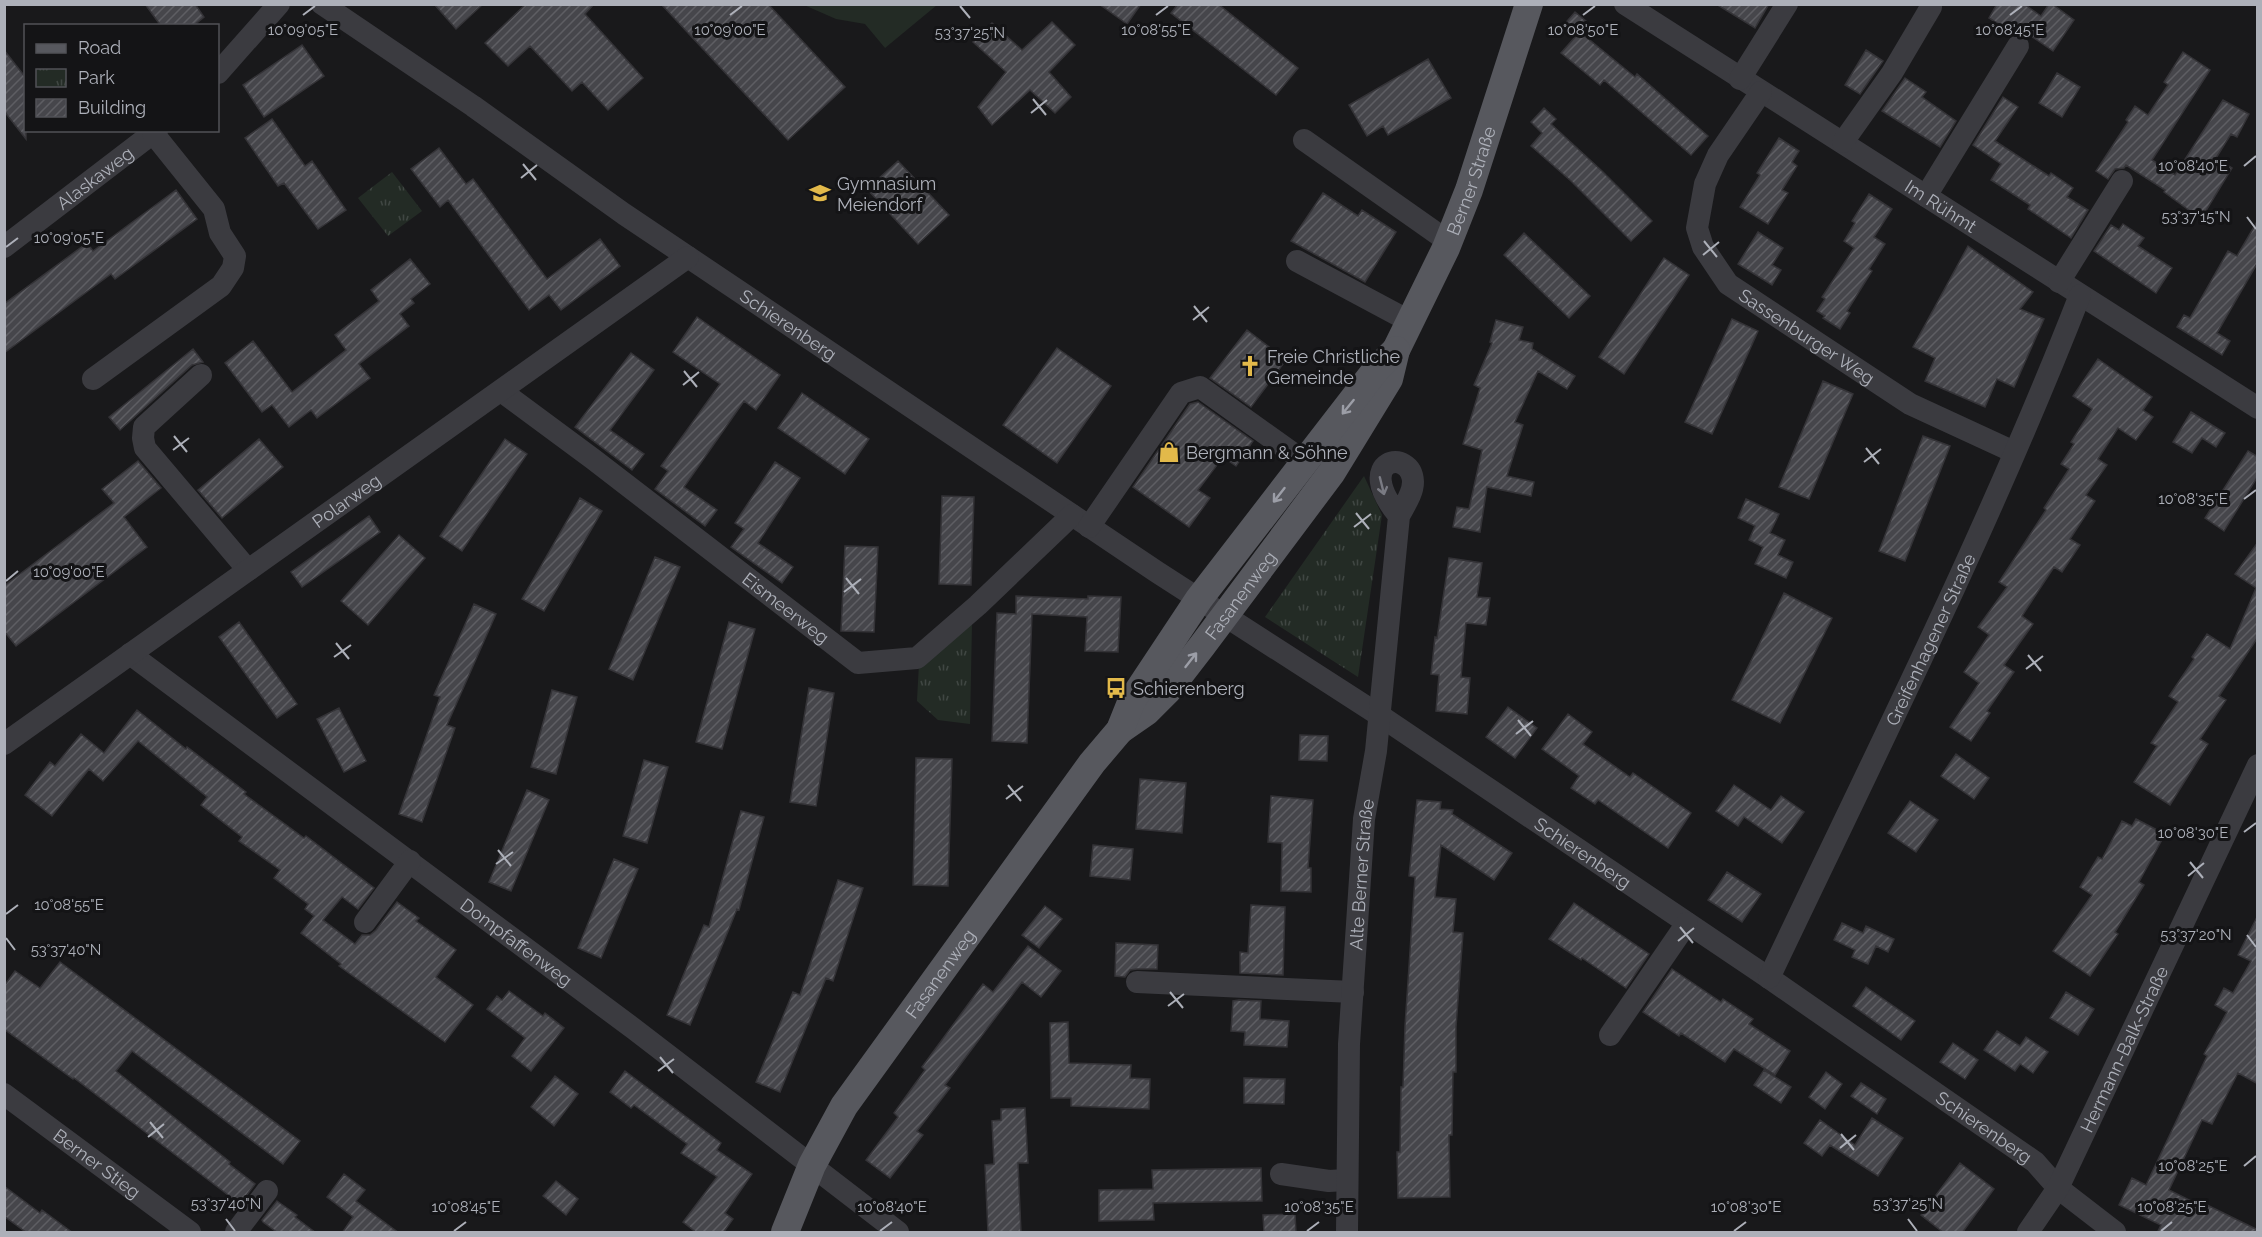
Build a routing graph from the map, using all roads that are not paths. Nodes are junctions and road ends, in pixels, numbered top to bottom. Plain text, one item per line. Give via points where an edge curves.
1 (279, 4) edge
2 (322, 4) edge
3 (1529, 4) edge
4 (1625, 4) edge
5 (1787, 4) edge
6 (1930, 7) dead end
7 (2018, 46) dead end
8 (219, 72) edge
9 (1740, 79) junction
10 (1761, 92) junction
11 (155, 132) edge
12 (1304, 140) dead end
13 (1843, 142) junction
14 (2122, 181) dead end
15 (1926, 196) junction
16 (1449, 242) junction
17 (4, 247) edge
18 (688, 257) junction
19 (1297, 261) dead end
20 (2059, 282) junction
21 (2079, 295) junction
22 (1411, 322) junction
23 (201, 375) dead end
24 (93, 380) dead end
25 (501, 391) junction
26 (2258, 408) edge
27 (1337, 440) junction
28 (2014, 452) junction
29 (1305, 462) junction
30 (1399, 516) dead end
31 (1081, 521) junction
32 (248, 570) junction
33 (1199, 599) junction
34 (1225, 615) junction
35 (130, 654) junction
36 (1379, 715) junction
37 (1120, 730) junction
38 (4, 744) edge
39 (2258, 765) edge
40 (410, 861) junction
41 (365, 922) dead end
42 (1687, 923) junction
43 (1768, 978) junction
44 (1137, 982) dead end
45 (1353, 992) junction
46 (1610, 1035) dead end
47 (4, 1094) edge
48 (812, 1165) junction
49 (1281, 1174) dead end
50 (1346, 1180) junction
51 (2058, 1188) junction
52 (267, 1191) dead end
53 (190, 1233) edge
54 (236, 1233) edge
55 (785, 1233) edge
56 (898, 1233) edge
57 (1347, 1233) edge
58 (2028, 1233) edge
59 (2115, 1233) edge

1 - 8 street
2 - 18 street, Schierenberg
3 - 16 main road, Berner Straße
4 - 9 street, Im Rühmt
5 - 9 street
6 - 13 street via 1892,73
7 - 15 street
9 - 10 street, Im Rühmt
10 - 13 street, Im Rühmt
10 - 28 street, Sassenburger Weg via 1718,155 1705,184 1697,228 1703,247 1728,284 1910,404
11 - 17 street, Alaskaweg
11 - 24 street via 214,209 220,233 235,256 233,268 221,286
12 - 16 street
13 - 15 street, Im Rühmt
14 - 20 street
15 - 20 street, Im Rühmt
16 - 22 main road, Berner Straße
18 - 25 street, Polarweg
18 - 31 street, Schierenberg
19 - 22 street
20 - 21 street, Im Rühmt
21 - 26 street, Im Rühmt
21 - 28 street, Greifenhagener Straße
22 - 27 main road, Berner Straße via 1396,350 1375,371
23 - 32 street via 144,427 145,448
25 - 31 street, Eismeerweg via 858,663 917,658
25 - 32 street, Polarweg
27 - 29 main road, Fasanenweg
27 - 34 main road, Fasanenweg via 1311,500
28 - 43 street, Greifenhagener Straße
29 - 31 street, Eismeerweg via 1200,387 1181,393
29 -> 33 main road, Fasanenweg
30 - 36 street, Alte Berner Straße
31 - 33 street, Schierenberg
32 - 35 street, Polarweg
33 - 34 street, Schierenberg
33 - 37 main road, Fasanenweg via 1132,700
34 - 36 street, Schierenberg
37 -> 34 main road, Fasanenweg via 1168,690
35 - 38 street, Polarweg
35 - 40 street, Dompfaffenweg
36 - 42 street, Schierenberg
36 - 45 street, Alte Berner Straße via 1364,819
37 - 48 main road, Fasanenweg via 1092,763 844,1106
39 - 51 street, Hermann-Balk-Straße
40 - 41 street
40 - 48 street, Dompfaffenweg
42 - 43 street, Schierenberg
42 - 46 street
43 - 51 street, Schierenberg via 2035,1162
44 - 45 street
45 - 50 street, Alte Berner Straße
47 - 53 street, Berner Stieg
48 - 55 main road, Fasanenweg
48 - 56 street, Dompfaffenweg
49 - 50 street
50 - 57 street, Alte Berner Straße
51 - 58 street, Hermann-Balk-Straße
51 - 59 street, Schierenberg
52 - 54 street

